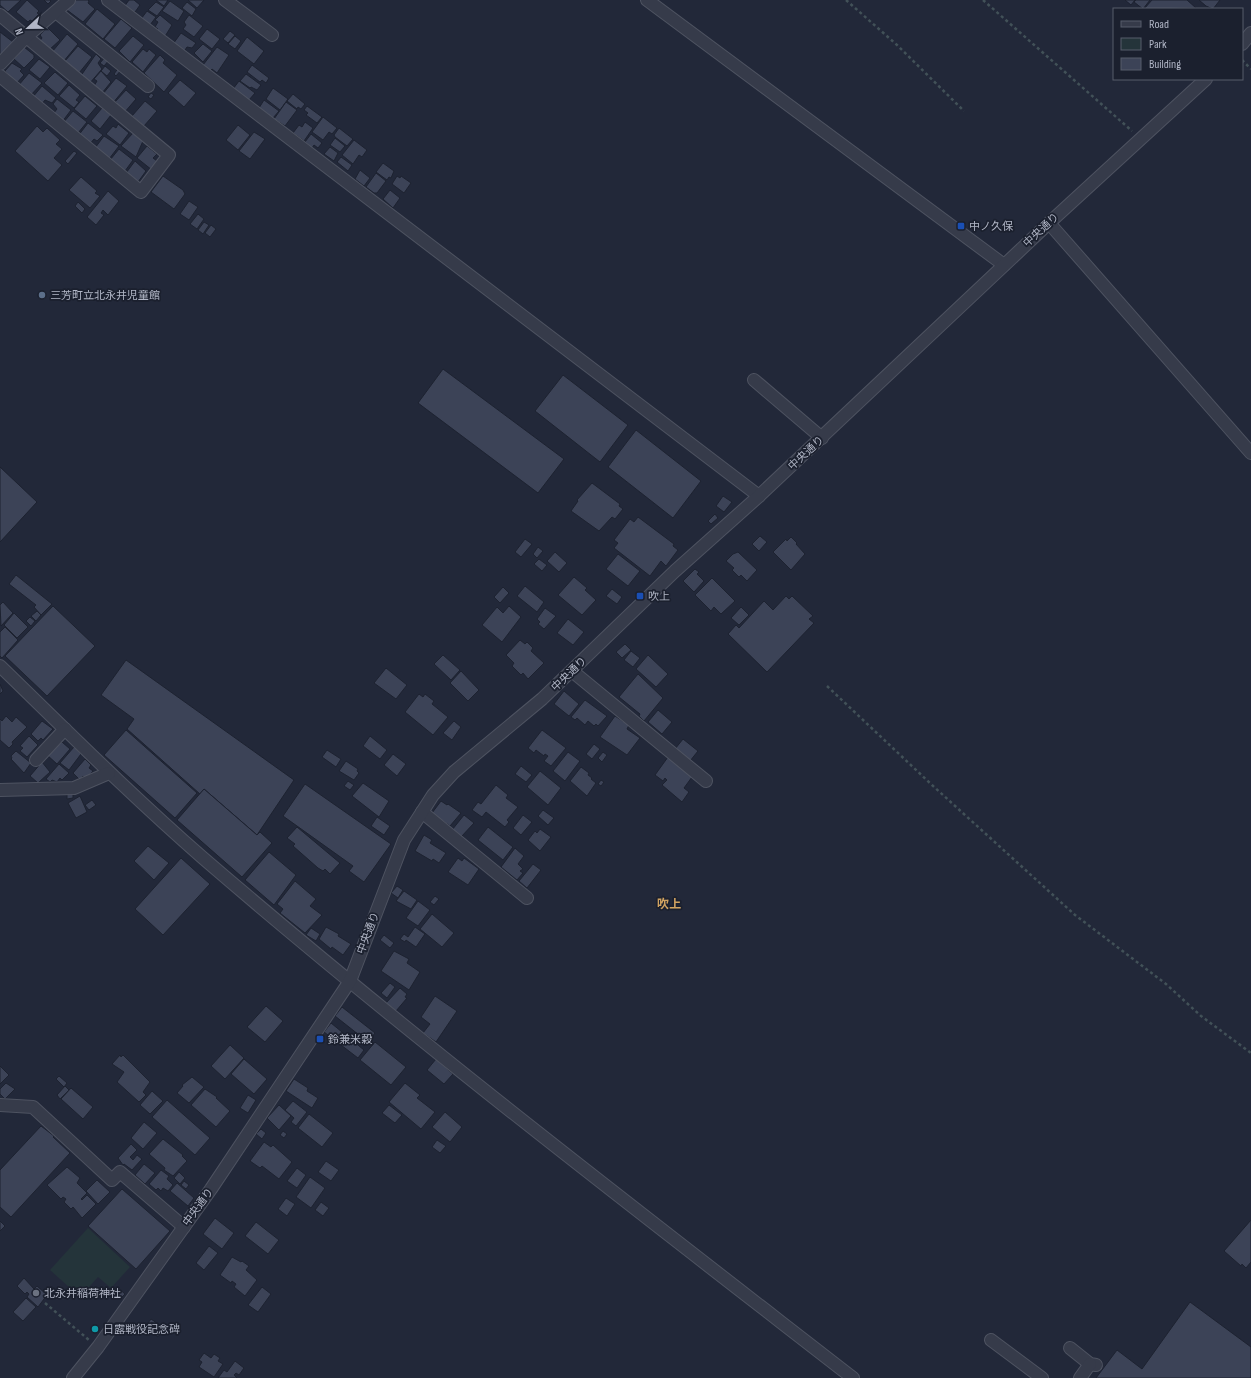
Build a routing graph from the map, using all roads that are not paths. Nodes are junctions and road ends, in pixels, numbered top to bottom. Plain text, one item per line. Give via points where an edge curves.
1 (69, 0) edge
2 (108, 0) edge
3 (225, 0) edge
4 (647, 0) edge
5 (56, 12) junction
6 (0, 15) edge
7 (1251, 32) edge
8 (272, 35) dead end
9 (26, 36) junction
10 (1243, 43) edge
11 (0, 64) edge
12 (0, 76) edge
13 (1205, 80) edge
14 (148, 86) dead end
15 (1049, 222) junction
16 (1004, 265) junction
17 (754, 380) dead end
18 (822, 438) junction
19 (1251, 453) edge
20 (759, 496) junction
21 (0, 666) edge
22 (572, 671) junction
23 (65, 729) junction
24 (36, 760) dead end
25 (109, 773) junction
26 (706, 780) dead end
27 (0, 790) edge
28 (422, 812) junction
29 (527, 898) dead end
30 (350, 980) junction
31 (0, 1105) edge
32 (184, 1226) junction
33 (991, 1340) dead end
34 (1070, 1348) dead end
35 (73, 1378) edge
36 (853, 1378) edge
37 (1042, 1378) edge
38 (1080, 1378) edge

1 - 5 street
2 - 20 street
3 - 8 street
4 - 16 street
5 - 9 street
5 - 14 street
6 - 9 street
7 - 10 street
9 - 11 street
9 - 12 street via 169,155 141,192
13 - 15 street, 中央通り
15 - 16 street, 中央通り
15 - 19 street
16 - 18 street, 中央通り
17 - 18 street
18 - 20 street, 中央通り
20 - 22 street, 中央通り via 675,571
21 - 23 street
22 - 26 street
22 - 28 street, 中央通り via 542,700 454,772 433,795
23 - 24 street
23 - 25 street
25 - 27 street via 74,788
25 - 30 street via 203,857
28 - 29 street
28 - 30 street, 中央通り via 404,840
30 - 32 street, 中央通り
30 - 36 street via 554,1145
31 - 32 street via 33,1107 112,1180 120,1172
32 - 35 street, 中央通り
33 - 37 street
34 - 38 street via 1093,1365

